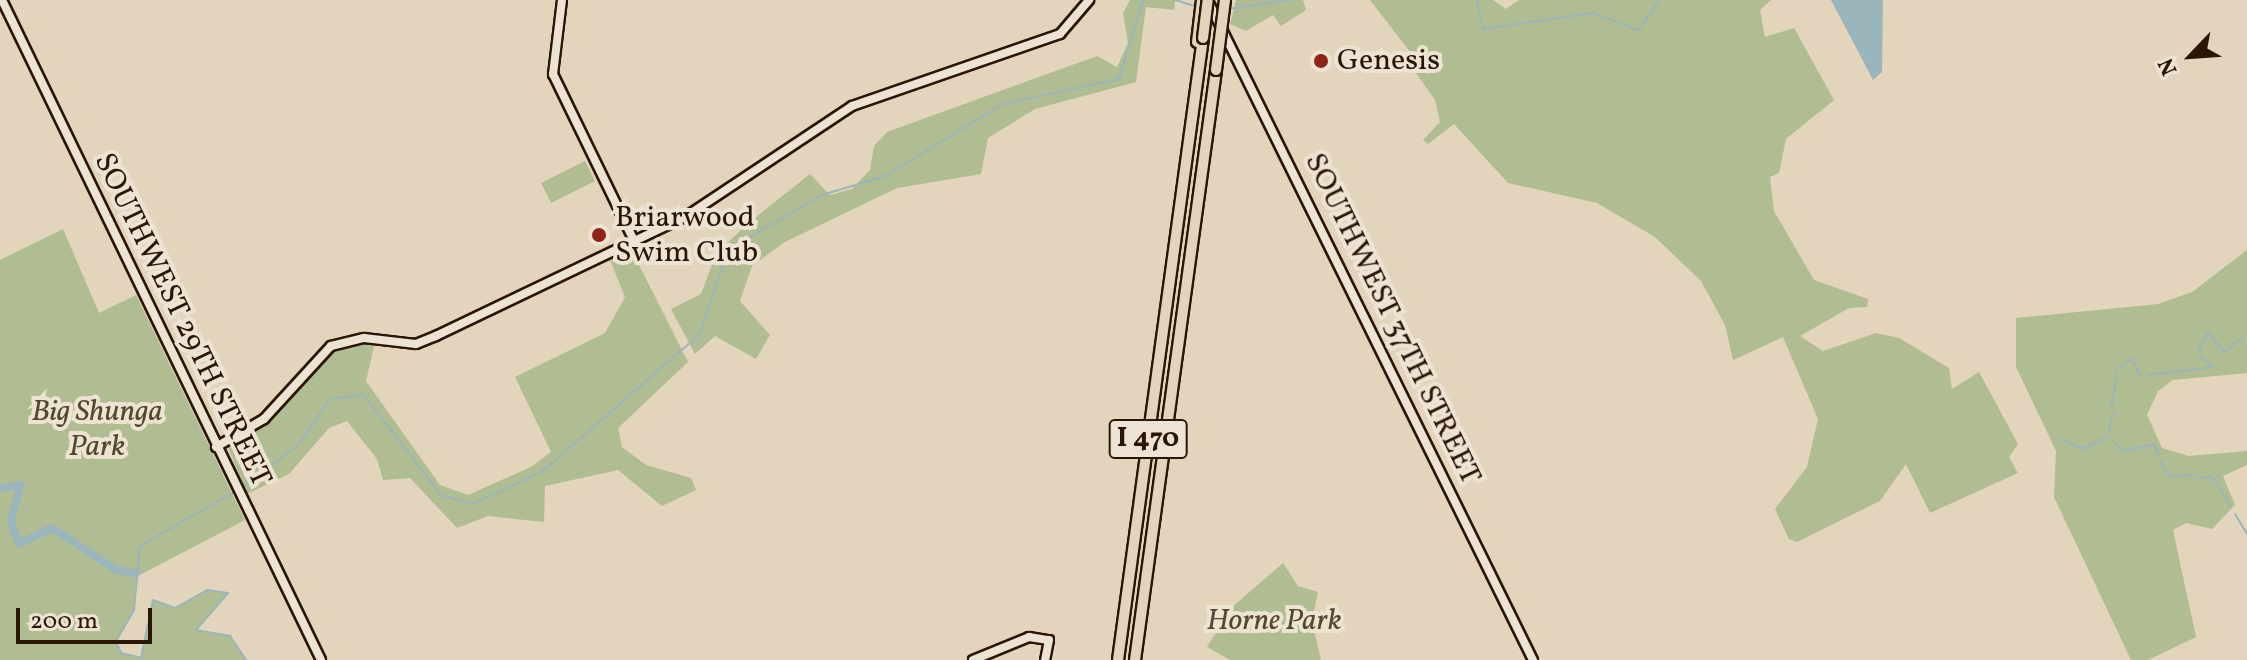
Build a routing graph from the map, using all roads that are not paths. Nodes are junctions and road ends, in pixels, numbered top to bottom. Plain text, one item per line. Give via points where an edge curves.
1 (2, 0) edge
2 (562, 0) edge
3 (1089, 0) edge
4 (1206, 0) edge
5 (1225, 0) edge
6 (635, 243) junction
7 (216, 447) junction
8 (321, 660) edge
9 (973, 660) edge
10 (1045, 660) edge
11 (1118, 660) edge
12 (1135, 660) edge
13 (1533, 660) edge

1 - 7 main road, SOUTHWEST 29TH STREET
2 - 6 main road via 553,74
3 - 6 main road via 1051,38 852,106
4 - 11 highway, I 470, bridge
4 - 13 main road, SOUTHWEST 37TH STREET
5 - 12 highway, I 470, bridge
6 - 7 main road via 416,344 339,342 312,361 264,419
7 - 8 main road, SOUTHWEST 29TH STREET
9 - 10 main road via 1023,638 1049,640

